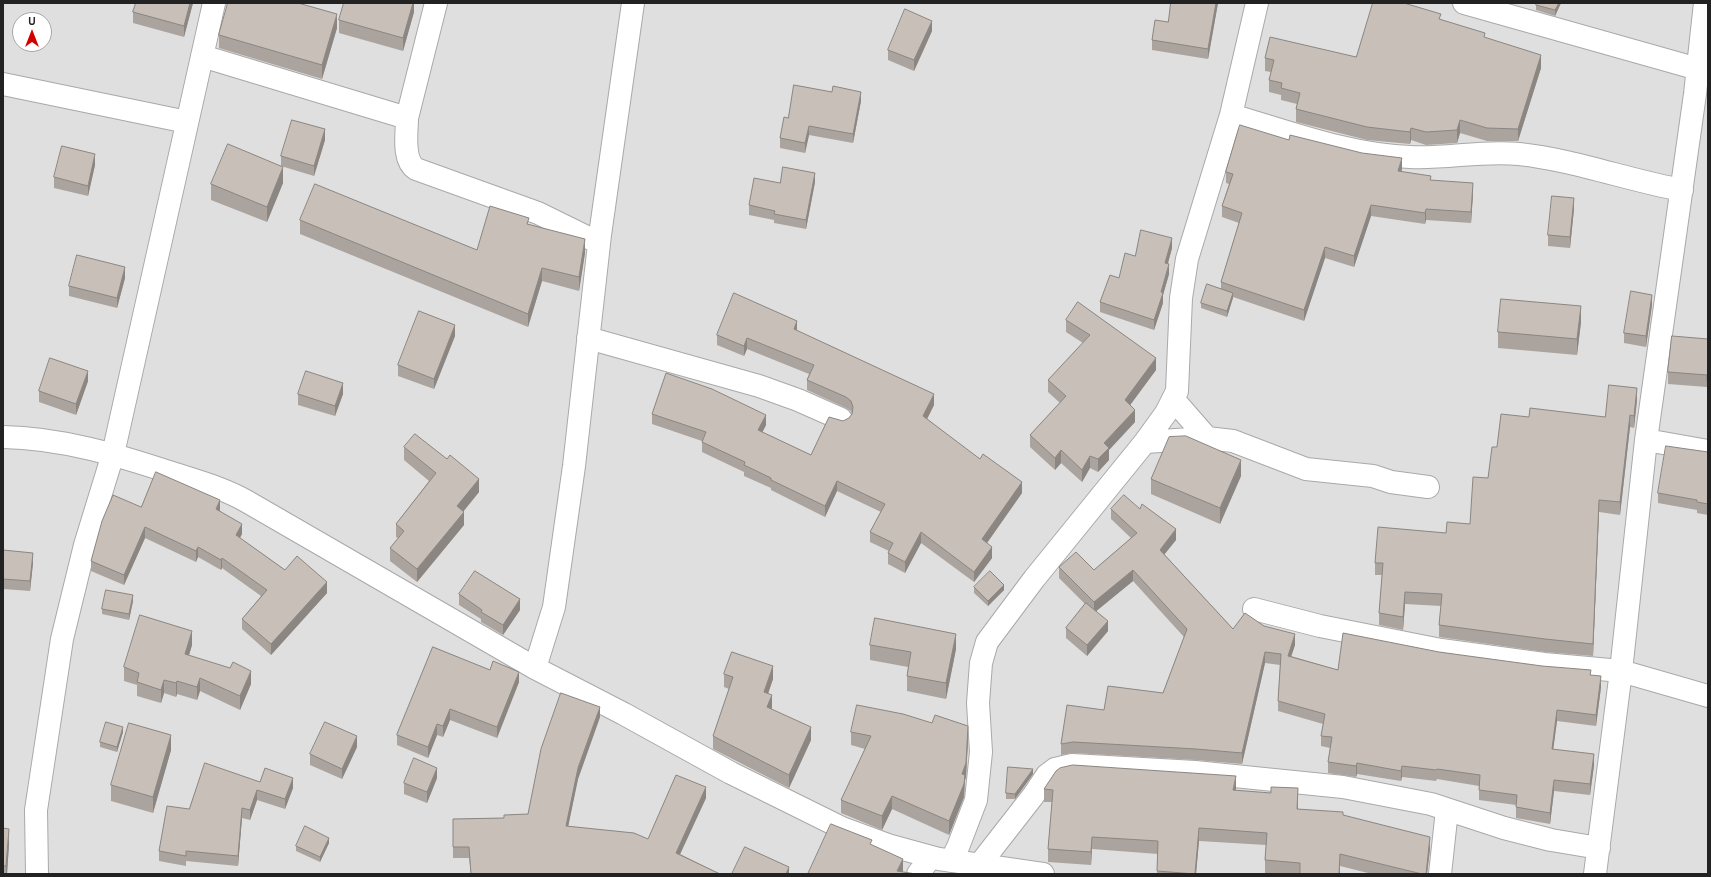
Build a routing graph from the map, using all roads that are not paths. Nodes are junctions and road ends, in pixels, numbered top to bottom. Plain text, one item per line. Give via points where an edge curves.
1 (214, 3) edge
2 (436, 3) edge
3 (632, 3) edge
4 (1257, 3) edge
5 (1705, 3) edge
6 (1473, 4) edge
7 (202, 56) junction
8 (1698, 69) junction
9 (3, 84) edge
10 (1702, 95) edge
11 (1231, 114) junction
12 (407, 118) junction
13 (187, 122) junction
14 (1682, 190) junction
15 (599, 243) junction
16 (588, 338) junction
17 (1173, 399) junction
18 (841, 419) edge
19 (3, 437) edge
20 (1207, 438) junction
21 (1646, 440) junction
22 (1145, 442) junction
23 (1708, 451) edge
24 (113, 454) junction
25 (1428, 487) dead end
26 (1254, 609) dead end
27 (535, 668) junction
28 (1621, 671) junction
29 (1708, 696) edge
30 (1447, 810) junction
31 (1598, 848) junction
32 (933, 864) edge
33 (980, 864) junction
34 (37, 874) edge
35 (1043, 874) edge
36 (1440, 874) edge
37 (1595, 874) edge

1 - 7 street
2 - 12 street
3 - 15 street
4 - 11 street
5 - 8 street
6 - 8 street
7 - 12 street
7 - 13 street
8 - 10 street
9 - 13 street
10 - 14 street
11 - 14 street via 1360,152 1411,158 1461,154 1518,154 1579,164
11 - 17 street via 1187,259 1181,298 1177,391
12 - 15 street via 408,156 411,166 538,214
13 - 24 street
14 - 21 street
15 - 16 street
16 - 18 street via 759,386
16 - 27 street via 574,466 554,607
17 - 20 street
17 - 22 street
19 - 24 street via 70,445
20 - 22 street
20 - 25 street via 1233,441 1306,468 1373,476 1391,482
21 - 23 street
21 - 28 street
22 - 32 street via 1034,579 987,642 980,671 978,703 981,752 976,800 958,847
24 - 27 street via 236,495
24 - 34 street via 85,545 62,639 36,810
26 - 28 street via 1328,628 1441,650
27 - 32 street via 731,773 842,828
28 - 29 street
28 - 31 street
30 - 31 street via 1510,830
30 - 33 street via 1431,804 1343,787 1194,772 1072,765 1055,768 1047,775
30 - 36 street
31 - 37 street
32 - 33 street
33 - 35 street

